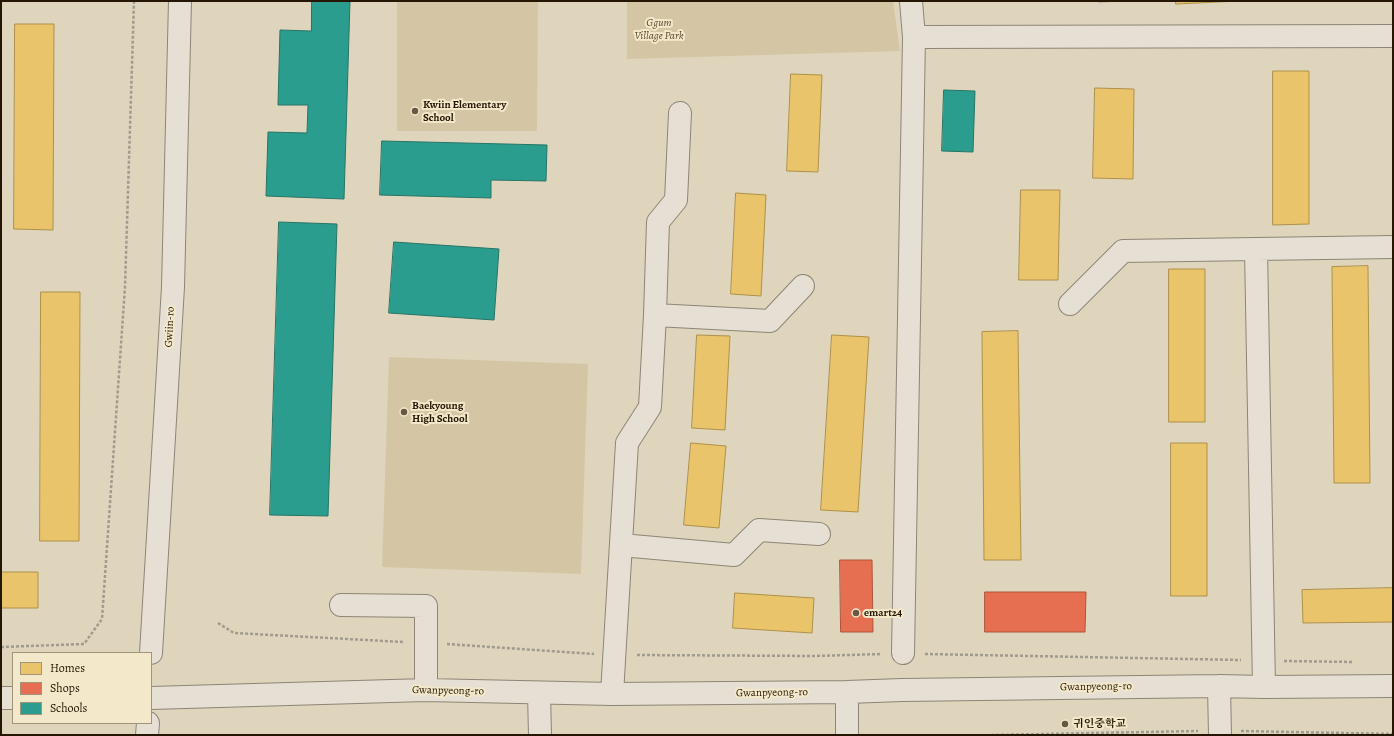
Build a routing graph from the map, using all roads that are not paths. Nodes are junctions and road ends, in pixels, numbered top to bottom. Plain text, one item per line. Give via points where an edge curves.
1 (180, 1) edge
2 (911, 1) edge
3 (1393, 36) edge
4 (914, 37) junction
5 (680, 113) dead end
6 (1393, 247) edge
7 (1256, 249) junction
8 (803, 286) dead end
9 (1070, 304) dead end
10 (655, 315) junction
11 (819, 534) dead end
12 (621, 546) junction
13 (341, 605) dead end
14 (151, 652) edge
15 (903, 653) road end
16 (1219, 686) junction
17 (1393, 686) edge
18 (1264, 687) junction
19 (426, 690) junction
20 (847, 692) junction
21 (539, 693) junction
22 (612, 694) junction
23 (1, 698) edge
24 (12, 698) edge
25 (152, 698) edge
26 (148, 724) edge
27 (1220, 733) edge
28 (147, 735) edge
29 (540, 735) edge
30 (847, 735) edge

1 - 14 street, Gwiin-ro via 173,287
2 - 4 street
3 - 4 street
4 - 15 street
5 - 10 street via 676,200 658,222
6 - 7 street
7 - 9 street via 1123,251
7 - 18 street
8 - 10 street via 770,321
10 - 12 street via 650,407 627,443
11 - 12 street via 759,530 734,555
12 - 22 street
13 - 19 street via 426,606
16 - 18 street, Gwanpyeong-ro
16 - 20 street, Gwanpyeong-ro
16 - 27 street
17 - 18 street, Gwanpyeong-ro
19 - 21 street, Gwanpyeong-ro
19 - 25 street, Gwanpyeong-ro
20 - 22 street, Gwanpyeong-ro
20 - 30 street
21 - 22 street, Gwanpyeong-ro
21 - 29 street
23 - 24 street
26 - 28 street

